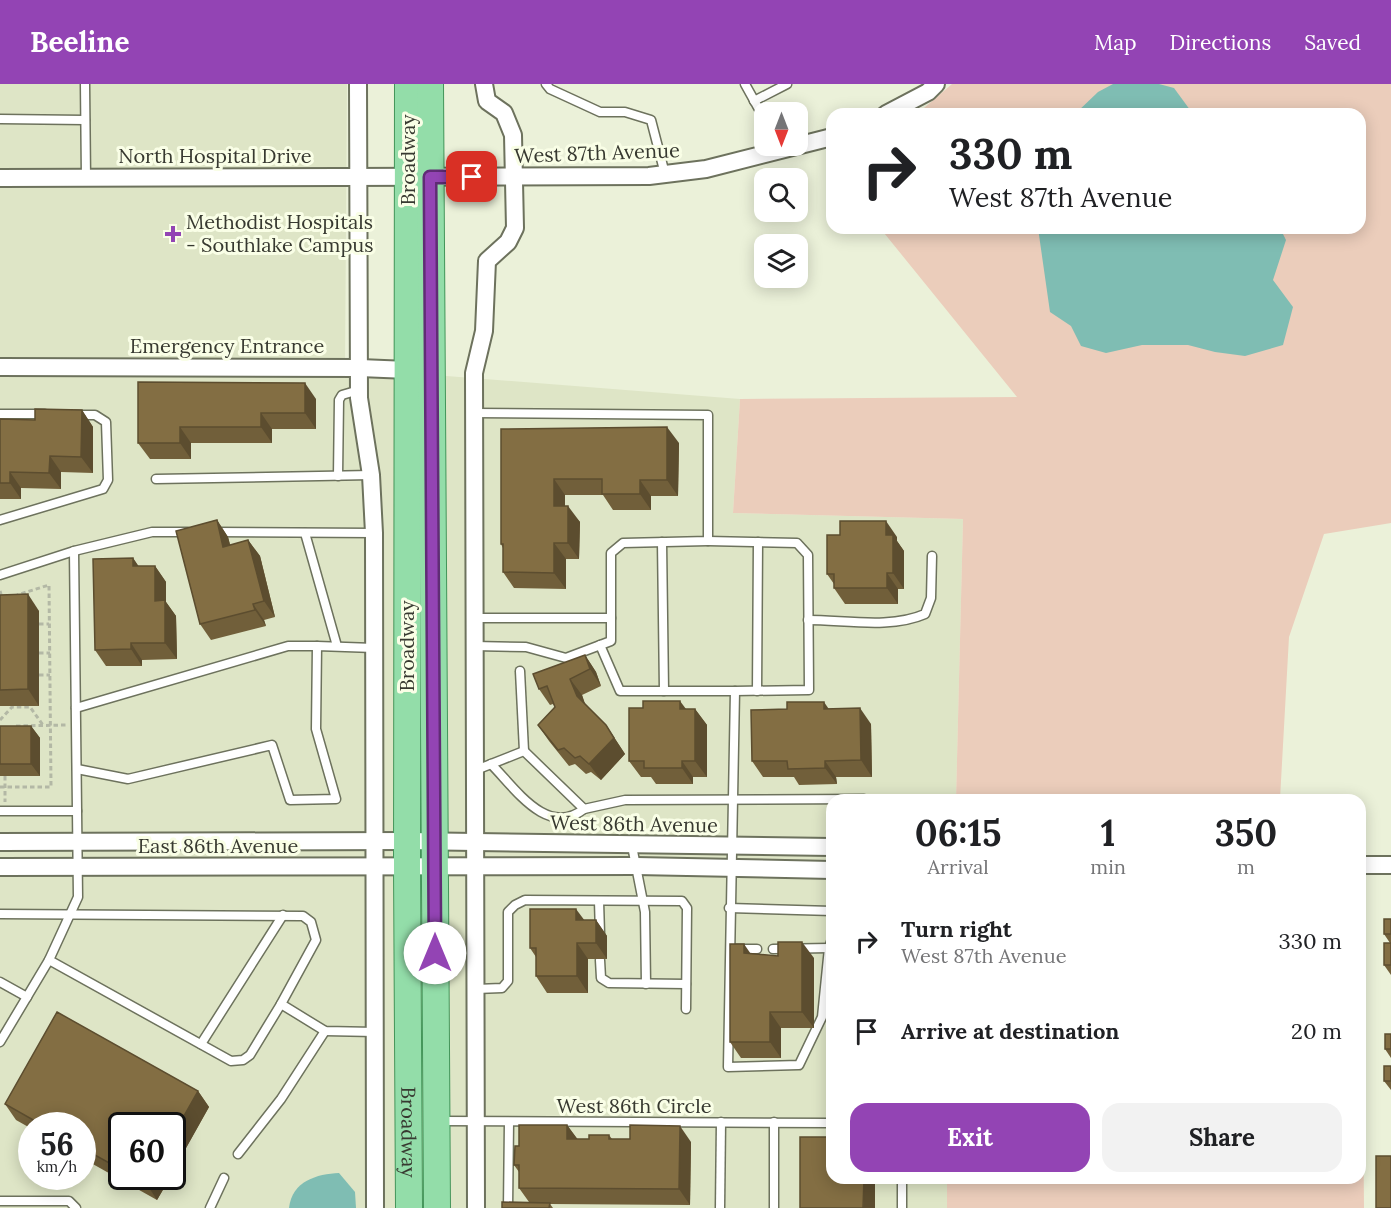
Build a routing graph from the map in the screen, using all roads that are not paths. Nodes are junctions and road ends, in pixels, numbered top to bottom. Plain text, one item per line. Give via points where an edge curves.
1 (85, 84) edge
2 (358, 84) edge
3 (408, 84) edge
4 (430, 84) edge
5 (484, 84) edge
6 (546, 84) edge
7 (745, 84) edge
8 (787, 84) edge
9 (936, 84) edge
10 (754, 101) joint
11 (897, 108) edge
12 (0, 118) edge
13 (85, 120) junction
14 (826, 138) edge
15 (808, 142) edge
16 (754, 155) edge
17 (665, 174) junction
18 (360, 177) junction
19 (420, 177) junction
20 (514, 177) junction
21 (0, 178) edge
22 (86, 178) junction
23 (0, 367) edge
24 (360, 368) junction
25 (408, 370) junction
26 (359, 390) junction
27 (432, 408) junction
28 (473, 413) junction
29 (0, 414) edge
30 (371, 475) junction
31 (338, 476) junction
32 (156, 479) dead end
33 (0, 520) edge
34 (305, 533) junction
35 (374, 533) junction
36 (708, 541) junction
37 (662, 542) junction
38 (758, 542) junction
39 (74, 551) junction
40 (932, 556) dead end
41 (0, 574) edge
42 (473, 618) junction
43 (611, 618) junction
44 (808, 620) junction
45 (600, 645) junction
46 (317, 646) junction
47 (337, 646) junction
48 (474, 646) junction
49 (374, 648) junction
50 (520, 671) dead end
51 (757, 691) junction
52 (664, 692) junction
53 (735, 692) junction
54 (76, 708) junction
55 (524, 752) junction
56 (484, 767) junction
57 (77, 769) junction
58 (735, 800) junction
59 (826, 800) edge
60 (584, 808) junction
61 (77, 811) junction
62 (0, 812) edge
63 (407, 841) junction
64 (0, 842) edge
65 (375, 842) junction
66 (435, 842) junction
67 (78, 843) junction
68 (475, 843) junction
69 (632, 846) junction
70 (732, 847) junction
71 (826, 847) edge
72 (1366, 865) edge
73 (1391, 865) edge
74 (636, 866) junction
75 (0, 867) edge
76 (78, 867) junction
77 (375, 867) junction
78 (407, 867) junction
79 (435, 867) junction
80 (475, 868) junction
81 (731, 869) junction
82 (826, 870) edge
83 (644, 900) junction
84 (599, 901) junction
85 (729, 908) junction
86 (826, 911) edge
87 (0, 914) edge
88 (70, 914) junction
89 (283, 915) junction
90 (600, 935) dead end
91 (826, 948) edge
92 (729, 949) junction
93 (757, 949) dead end
94 (773, 949) dead end
95 (49, 960) junction
96 (600, 960) dead end
97 (826, 978) edge
98 (0, 982) edge
99 (646, 984) junction
100 (686, 984) junction
101 (476, 989) junction
102 (27, 997) junction
103 (281, 1004) junction
104 (686, 1009) dead end
105 (325, 1031) junction
106 (375, 1032) junction
107 (2, 1036) edge
108 (201, 1044) junction
109 (437, 1121) junction
110 (474, 1121) junction
111 (509, 1122) junction
112 (721, 1122) junction
113 (774, 1122) junction
114 (826, 1122) edge
115 (238, 1154) dead end
116 (224, 1178) dead end
117 (902, 1184) edge
118 (0, 1201) edge
119 (76, 1208) edge
120 (210, 1208) edge
121 (375, 1208) edge
122 (409, 1208) edge
123 (437, 1208) edge
124 (476, 1208) edge
125 (508, 1208) edge
126 (720, 1208) edge
127 (774, 1208) edge
128 (902, 1208) edge

1 - 13 lane
2 - 18 street
3 - 19 main road, Broadway
4 - 19 main road, Broadway
5 - 20 street via 487,101 504,113 510,124
6 - 17 lane via 550,90 600,112 625,112 651,120
7 - 10 lane
8 - 10 lane
9 - 11 street
12 - 13 lane
13 - 22 lane
14 - 15 street, West 87th Avenue
16 - 17 street, West 87th Avenue via 706,169
17 - 20 street, West 87th Avenue
18 - 19 street, North Hospital Drive
18 - 22 street, North Hospital Drive
18 - 24 street
19 - 20 street, West 87th Avenue
19 - 25 main road, Broadway
19 - 27 main road, Broadway
20 - 28 street via 515,228 508,242 487,261 484,331 474,373
21 - 22 street, North Hospital Drive
23 - 24 street, Emergency Entrance
24 - 25 street, Emergency Entrance
24 - 26 street
25 - 27 street via 425,388
25 - 63 main road, Broadway
26 - 30 street
26 - 31 lane via 342,395 339,400
27 - 66 main road, Broadway
28 - 36 lane via 708,415
28 - 42 street
29 - 33 lane via 95,415 106,422 108,480 103,489
30 - 31 lane
30 - 35 street
31 - 32 lane
34 - 35 lane
34 - 39 lane via 152,532
34 - 47 lane
35 - 49 street
36 - 37 lane
36 - 38 lane
37 - 43 lane via 623,543 611,553
37 - 52 lane
38 - 44 lane via 797,543 808,555
38 - 51 lane
39 - 41 lane
39 - 54 lane
40 - 44 lane via 931,598 925,614 893,621
42 - 43 lane
42 - 48 street
43 - 45 lane via 610,641
44 - 51 lane via 809,690
45 - 48 lane via 566,658 526,647
45 - 52 lane via 620,692
46 - 47 lane
46 - 54 lane via 288,646
46 - 57 lane via 316,729 336,799 290,800 272,745 128,779
47 - 49 lane
48 - 56 street
49 - 65 street
50 - 55 lane
51 - 53 lane
52 - 53 lane
53 - 58 lane
54 - 57 lane
55 - 56 lane
55 - 60 lane
56 - 60 lane via 540,814 575,816
56 - 68 street
57 - 61 lane
58 - 59 lane
58 - 60 lane via 625,800
58 - 70 lane
61 - 62 lane
61 - 67 lane
63 - 65 street, East 86th Avenue
63 - 66 street, East 86th Avenue
63 - 78 main road, Broadway
64 - 67 street, East 86th Avenue
65 - 67 street, East 86th Avenue
65 - 77 street
66 - 68 street, West 86th Avenue
66 - 79 main road, Broadway
67 - 76 lane
68 - 69 street, West 86th Avenue
68 - 80 street
69 - 70 street, West 86th Avenue
69 - 74 lane
70 - 71 street, West 86th Avenue
70 - 81 lane
72 - 73 street
74 - 80 street
74 - 81 street
74 - 83 lane
75 - 76 street, East 86th Avenue
76 - 77 street, East 86th Avenue
76 - 88 lane via 78,897
77 - 78 street, East 86th Avenue
77 - 106 street
78 - 79 street, East 86th Avenue
78 - 122 main road, Broadway
79 - 80 street
79 - 109 main road, Broadway
80 - 101 street
81 - 82 street
81 - 85 lane
83 - 84 lane
83 - 99 lane
83 - 100 lane via 682,901 687,908
84 - 90 lane
84 - 101 lane via 525,900 514,904 508,912 508,981 502,988
85 - 86 lane
85 - 92 lane
87 - 88 lane
88 - 89 lane
88 - 95 lane
89 - 103 lane via 303,916 311,922 316,940
89 - 108 lane
91 - 94 lane
92 - 93 lane
92 - 97 lane via 728,1067 799,1065 822,1017
95 - 102 lane
95 - 108 lane
96 - 99 lane via 601,978 609,983
98 - 102 lane
99 - 100 lane
100 - 104 lane
101 - 110 street
102 - 107 lane
103 - 105 lane
103 - 108 lane via 243,1060 231,1061
105 - 106 lane
105 - 115 lane via 281,1099
106 - 121 street
109 - 110 lane, West 86th Circle
109 - 123 main road, Broadway
110 - 111 lane, West 86th Circle
110 - 124 street
111 - 112 lane, West 86th Circle
111 - 125 lane
112 - 113 lane, West 86th Circle
112 - 126 lane
113 - 114 lane, West 86th Circle
113 - 127 lane
116 - 120 lane
117 - 128 lane
118 - 119 lane via 69,1201

